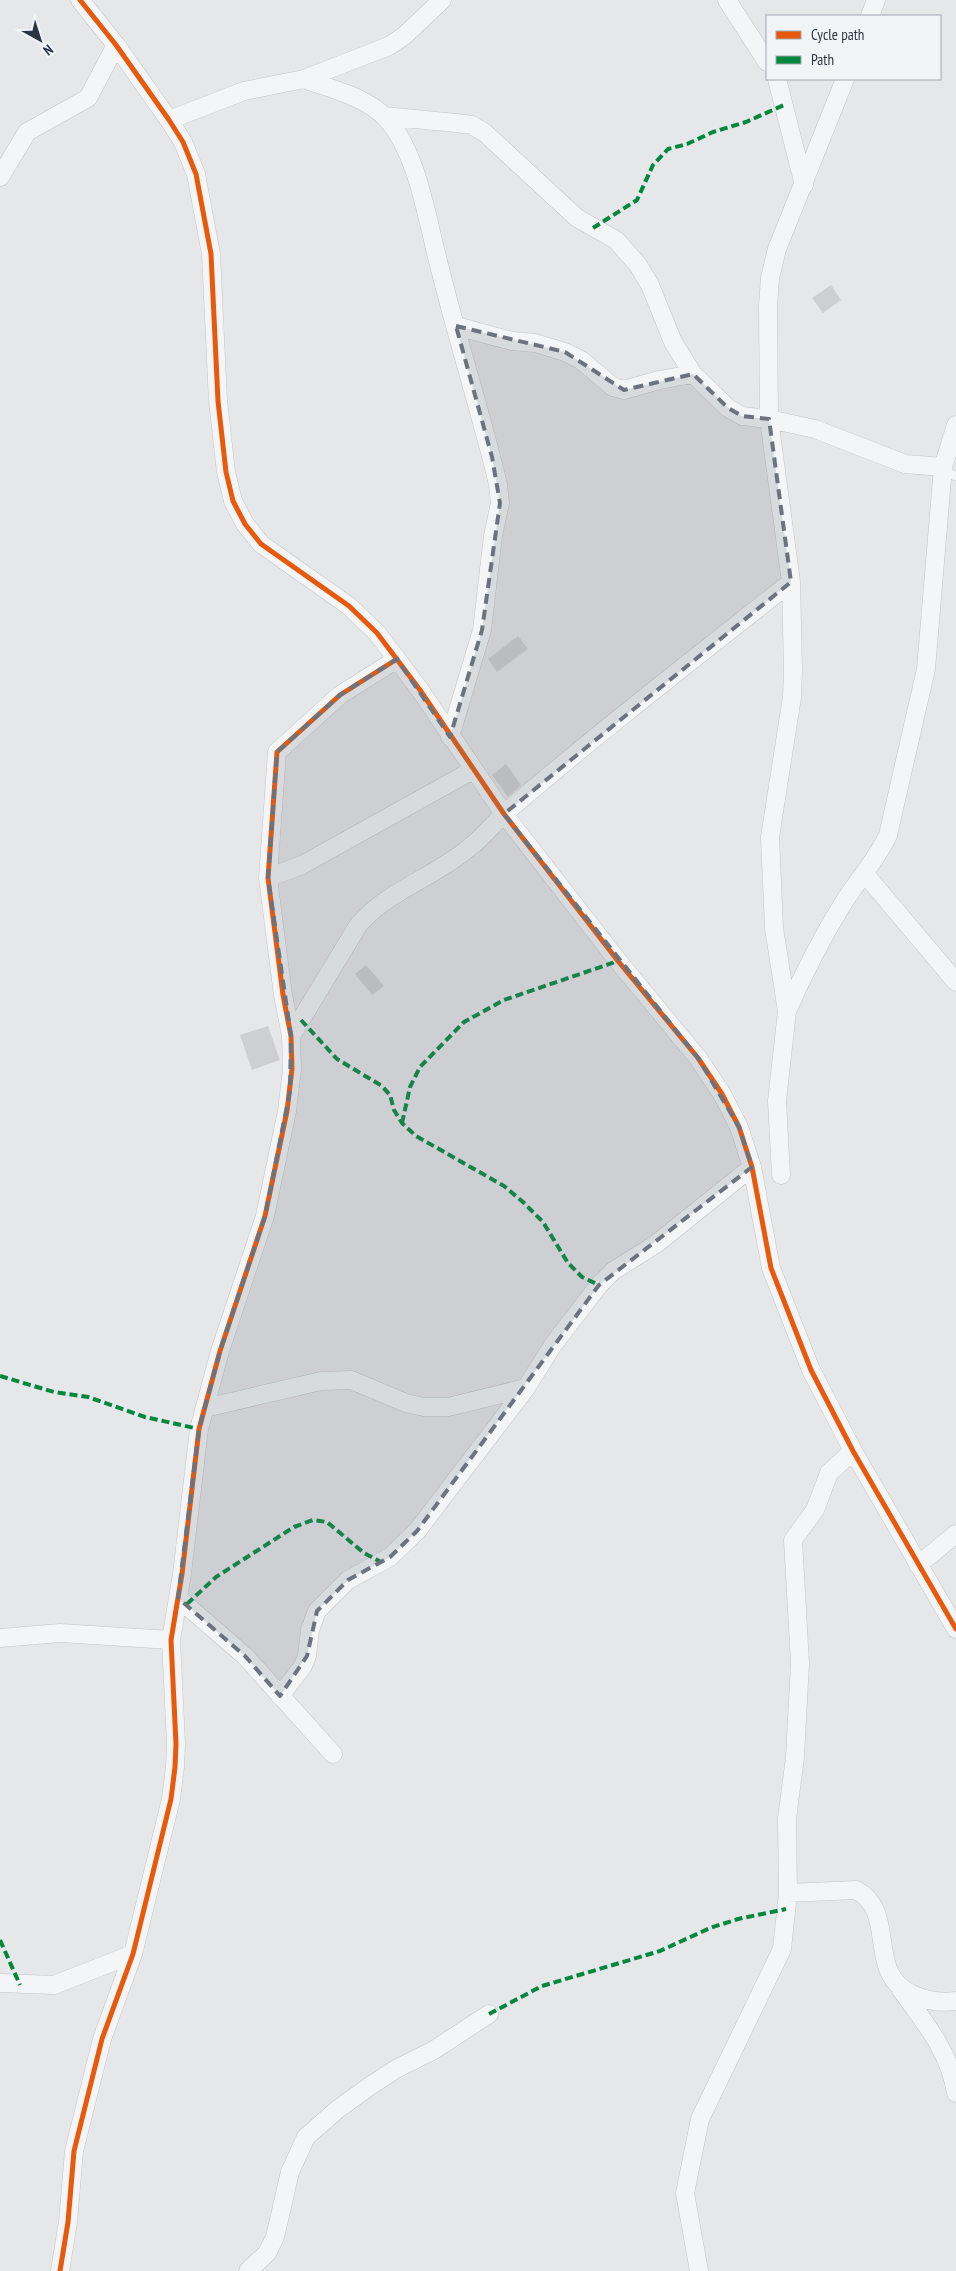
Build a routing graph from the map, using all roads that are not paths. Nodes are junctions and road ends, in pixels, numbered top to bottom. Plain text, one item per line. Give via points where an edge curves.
1 (80, 0) edge
2 (442, 0) edge
3 (727, 0) edge
4 (876, 0) edge
5 (870, 15) edge
6 (116, 45) junction
7 (766, 60) edge
8 (304, 79) junction
9 (777, 80) edge
10 (845, 80) edge
11 (384, 116) junction
12 (170, 120) junction
13 (0, 177) edge
14 (804, 185) junction
15 (456, 326) junction
16 (693, 374) junction
17 (769, 419) junction
18 (955, 427) edge
19 (947, 471) edge
20 (791, 582) junction
21 (397, 659) junction
22 (450, 737) junction
23 (473, 770) junction
24 (504, 814) junction
25 (865, 874) junction
26 (268, 878) junction
27 (956, 982) edge
28 (787, 1011) junction
29 (291, 1036) junction
30 (752, 1167) junction
31 (781, 1175) dead end
32 (526, 1388) junction
33 (205, 1408) junction
34 (853, 1451) junction
35 (956, 1534) edge
36 (918, 1565) junction
37 (178, 1598) junction
38 (956, 1629) edge
39 (0, 1638) edge
40 (171, 1640) junction
41 (280, 1696) junction
42 (333, 1754) dead end
43 (788, 1893) junction
44 (133, 1954) junction
45 (0, 1983) edge
46 (901, 1990) junction
47 (956, 2001) edge
48 (489, 2014) dead end
49 (956, 2093) edge
50 (60, 2271) edge
51 (248, 2271) edge
52 (699, 2271) edge

1 - 6 street
2 - 8 street via 389,46
3 - 7 street
4 - 5 street
6 - 12 street
6 - 13 street via 88,98 27,132
8 - 11 street via 364,101
8 - 12 street via 244,91
9 - 14 street
10 - 14 street
11 - 15 street via 396,130 416,176
11 - 16 street via 472,125 485,133 577,218 616,240 650,285 673,342
12 - 21 street via 196,174 210,254 218,401 226,472 233,501 261,544 349,606
14 - 17 street via 777,249 770,278
15 - 16 street via 565,352 581,360 613,387 624,390
15 - 22 street via 492,457 500,503 482,630
16 - 17 street via 728,408 742,416
17 - 19 street via 815,429 905,464
17 - 20 street
18 - 19 street
19 - 25 street via 926,669 888,835
20 - 24 street
20 - 28 street via 792,697 770,837 774,928
21 - 22 street
21 - 26 street via 340,694 276,752
22 - 23 street
23 - 24 street
23 - 26 street via 302,865
24 - 29 street via 448,865 370,911
24 - 30 street via 698,1058 739,1127
25 - 27 street
25 - 28 street via 842,906 807,967
26 - 29 street
28 - 31 street via 777,1101
29 - 33 street via 292,1069 287,1111 265,1216
30 - 32 street via 656,1244 613,1271 554,1345
30 - 34 street via 771,1268 811,1370
32 - 33 street via 448,1407 424,1407 351,1380 321,1382
32 - 41 street via 417,1531 390,1557 348,1580 320,1606 313,1618 305,1661
33 - 37 street
34 - 36 street
34 - 43 street via 829,1473 815,1510 793,1540 800,1663 795,1757 787,1819
35 - 36 street
36 - 38 street
37 - 40 street
37 - 41 street via 245,1656
39 - 40 street via 60,1633
40 - 44 street via 175,1767 171,1799
41 - 42 street
43 - 46 street via 856,1890 865,1895 877,1915 886,1964
43 - 52 street via 782,1949 700,2119 685,2193
44 - 45 street via 54,1984
44 - 50 street via 102,2039 74,2151
46 - 47 street via 923,1999
46 - 49 street via 940,2046 950,2065
48 - 51 street via 370,2086 306,2137 290,2172 275,2238 267,2253

